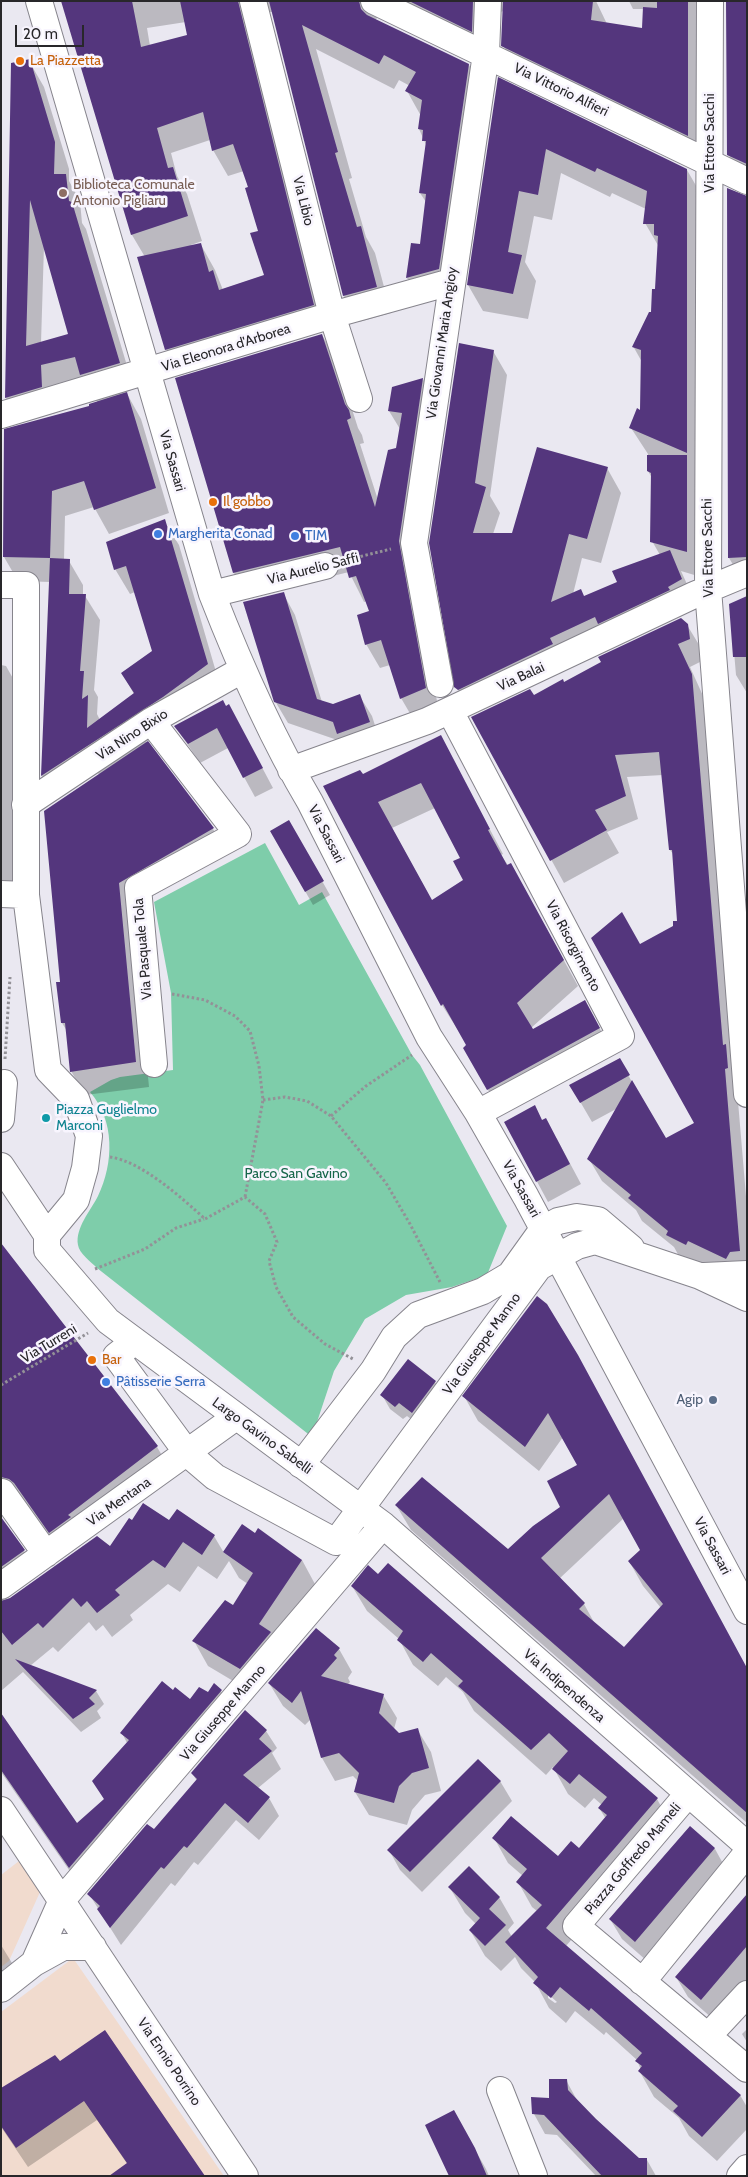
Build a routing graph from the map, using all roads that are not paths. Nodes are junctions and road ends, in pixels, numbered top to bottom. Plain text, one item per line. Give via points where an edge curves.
1 (39, 1) edge
2 (253, 1) edge
3 (374, 1) edge
4 (488, 1) edge
5 (710, 1) edge
6 (486, 54) junction
7 (710, 163) junction
8 (747, 181) edge
9 (451, 282) junction
10 (332, 315) junction
11 (146, 373) junction
12 (359, 399) dead end
13 (1, 415) edge
14 (325, 566) road end
15 (747, 572) edge
16 (1, 585) edge
17 (708, 589) junction
18 (212, 594) junction
19 (242, 670) junction
20 (440, 684) dead end
21 (450, 711) junction
22 (151, 721) junction
23 (291, 770) junction
24 (25, 805) junction
25 (14, 894) edge
26 (154, 1064) dead end
27 (4, 1083) dead end
28 (747, 1094) edge
29 (478, 1113) junction
30 (1, 1119) edge
31 (1, 1166) edge
32 (543, 1229) junction
33 (47, 1235) junction
34 (640, 1255) junction
35 (557, 1257) junction
36 (747, 1274) edge
37 (700, 1276) junction
38 (747, 1279) edge
39 (747, 1298) edge
40 (135, 1341) junction
41 (236, 1417) junction
42 (188, 1454) junction
43 (301, 1465) junction
44 (2, 1492) edge
45 (361, 1508) junction
46 (383, 1525) junction
47 (46, 1554) junction
48 (1, 1586) edge
49 (745, 1605) edge
50 (688, 1794) junction
51 (1, 1810) edge
52 (747, 1844) edge
53 (747, 1853) edge
54 (62, 1900) junction
55 (93, 1947) junction
56 (34, 1964) junction
57 (642, 1982) junction
58 (1, 1989) edge
59 (747, 1994) edge
60 (708, 2036) junction
61 (747, 2069) edge
62 (500, 2090) dead end
63 (747, 2168) edge
64 (245, 2176) edge
65 (534, 2176) edge
66 (740, 2176) edge

1 - 11 street, Via Sassari
2 - 10 street, Via Libio
3 - 6 street, Via Vittorio Alfieri
4 - 6 street, Via Giovanni Maria Angioy
5 - 7 street, Via Ettore Sacchi
6 - 7 street, Via Vittorio Alfieri
6 - 9 street, Via Giovanni Maria Angioy
7 - 8 street, Via Vittorio Alfieri
7 - 17 street, Via Ettore Sacchi
9 - 10 street, Via Eleonora d'Arborea
9 - 20 street, Via Giovanni Maria Angioy via 414,543
10 - 11 street, Via Eleonora d'Arborea
10 - 12 street, Via Libio
11 - 13 street, Via Eleonora d'Arborea
11 - 18 street, Via Sassari
14 - 18 street, Via Aurelio Saffi
15 - 17 street, Via Balai
16 - 24 street via 26,585
17 - 21 street, Via Balai
17 - 28 street, Via Ettore Sacchi
18 - 19 street, Via Sassari
19 - 22 street, Via Nino Bixio
19 - 23 street, Via Sassari
21 - 23 street, Via Balai
21 - 29 street, Via Risorgimento via 621,1036
22 - 24 street, Via Nino Bixio
22 - 26 street, Via Pasquale Tola via 238,834 138,888
23 - 29 street, Via Sassari via 430,1037
24 - 25 street
25 - 33 street via 48,1070 76,1099 89,1136 76,1200
27 - 30 street
29 - 32 street, Via Sassari
31 - 33 street
32 - 34 street via 577,1217 598,1220
32 - 35 street, Via Sassari
32 - 43 street, Via Giuseppe Manno via 510,1274 483,1291 418,1315 394,1337
33 - 40 street, Largo Gavino Sabelli via 46,1250 108,1321
34 - 35 street, Via Giuseppe Manno via 595,1241 576,1246
34 - 37 street, Via Giuseppe Manno
35 - 45 street, Via Giuseppe Manno via 539,1267
35 - 49 street, Via Sassari
36 - 37 street
37 - 39 street, Via Giuseppe Manno
38 - 39 street
40 - 41 street, Largo Gavino Sabelli
40 - 42 street via 116,1356
41 - 42 street, Via Mentana
41 - 43 street, Largo Gavino Sabelli
42 - 45 street, Via Giuseppe Manno via 215,1477 336,1542
42 - 47 street, Via Mentana
43 - 45 street, Largo Gavino Sabelli
44 - 47 street
45 - 46 street, Largo Gavino Sabelli
46 - 50 street, Via Indipendenza
46 - 54 street, Via Giuseppe Manno
47 - 48 street, Via Mentana
50 - 52 street, Via Indipendenza
50 - 57 street, Piazza Goffredo Mameli via 576,1926
51 - 54 street, Via Ennio Porrino
53 - 57 street
54 - 55 street, Via Ennio Porrino
54 - 56 street, Via Giuseppe Manno
55 - 56 street via 63,1947
55 - 64 street, Via Ennio Porrino
56 - 58 street
57 - 60 street, Piazza Goffredo Mameli
59 - 60 street
60 - 61 street, Piazza Goffredo Mameli
62 - 65 street
63 - 66 street

